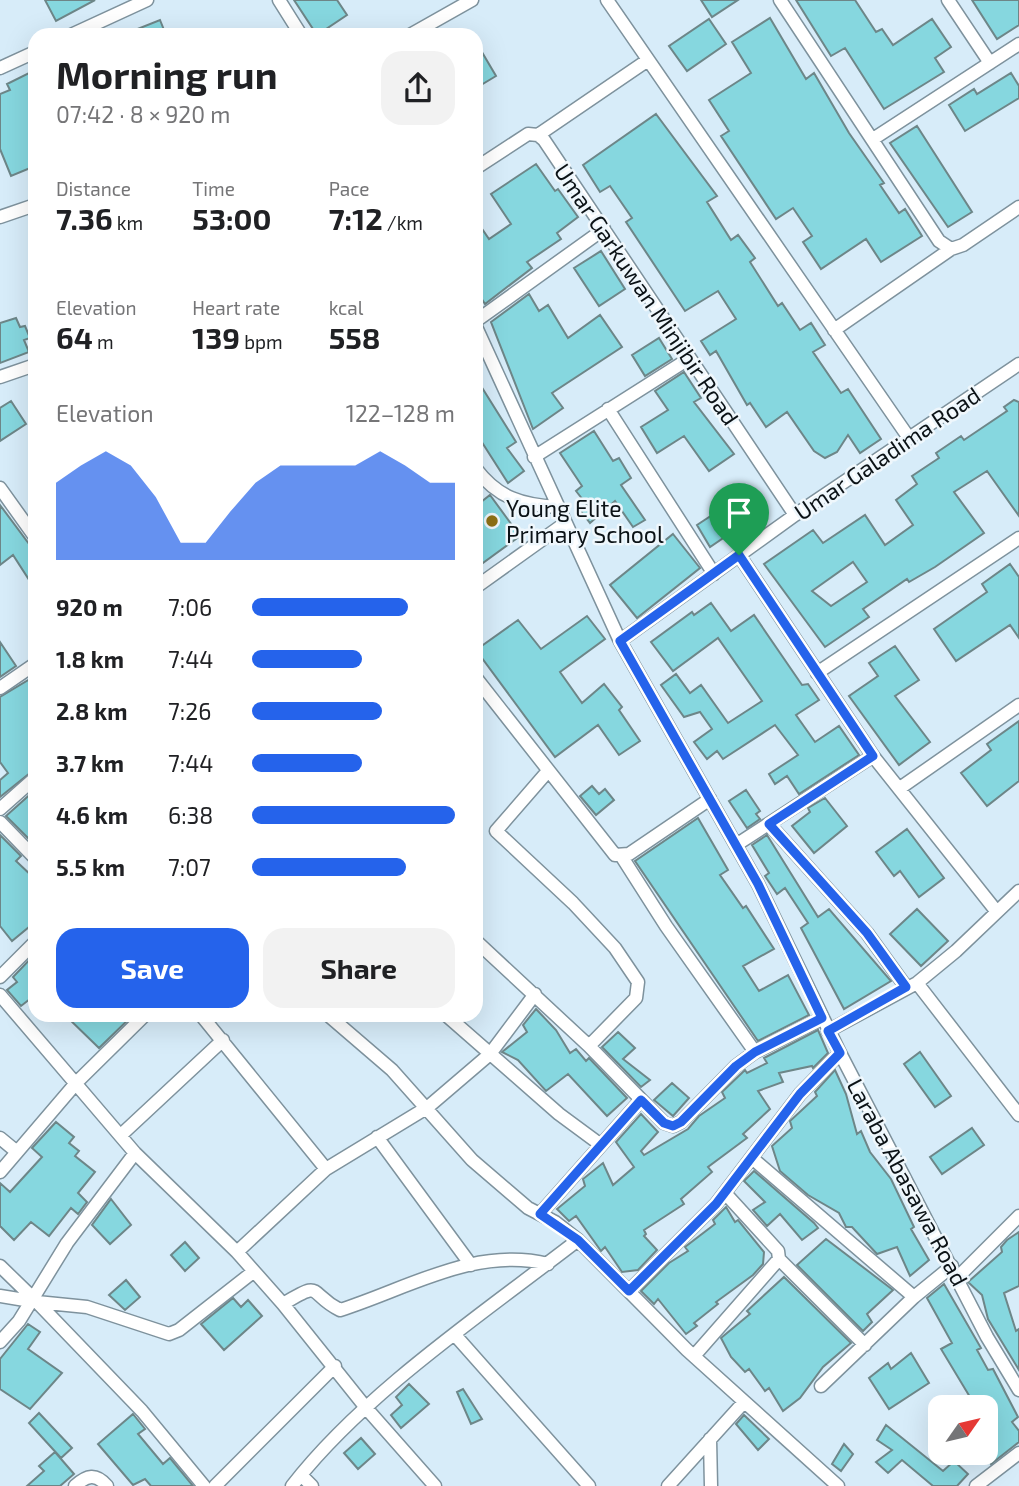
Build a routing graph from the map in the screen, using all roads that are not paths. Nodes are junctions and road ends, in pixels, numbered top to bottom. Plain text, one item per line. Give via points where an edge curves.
1 (147, 0) edge
2 (279, 0) edge
3 (472, 0) edge
4 (607, 0) edge
5 (780, 0) edge
6 (948, 0) edge
7 (451, 5) edge
8 (86, 28) edge
9 (297, 28) edge
10 (420, 28) edge
11 (1019, 44) edge
12 (28, 55) edge
13 (648, 60) junction
14 (990, 62) junction
15 (0, 68) edge
16 (538, 135) junction
17 (873, 139) junction
18 (483, 163) edge
19 (28, 207) edge
20 (1019, 207) edge
21 (0, 217) edge
22 (604, 229) junction
23 (951, 248) junction
24 (483, 316) edge
25 (834, 330) junction
26 (483, 343) edge
27 (690, 358) junction
28 (1019, 364) edge
29 (28, 367) edge
30 (0, 377) edge
31 (608, 409) junction
32 (909, 438) junction
33 (534, 457) junction
34 (483, 476) edge
35 (3, 497) edge
36 (557, 507) junction
37 (795, 514) junction
38 (564, 524) junction
39 (28, 528) edge
40 (1019, 538) edge
41 (739, 555) junction
42 (714, 574) junction
43 (483, 582) edge
44 (620, 641) junction
45 (28, 669) edge
46 (817, 673) junction
47 (0, 688) edge
48 (483, 695) edge
49 (1019, 705) edge
50 (873, 756) junction
51 (548, 771) junction
52 (28, 784) edge
53 (900, 788) junction
54 (710, 799) junction
55 (0, 808) edge
56 (0, 822) edge
57 (769, 824) junction
58 (736, 845) junction
59 (28, 851) edge
60 (622, 857) junction
61 (1019, 891) edge
62 (997, 912) junction
63 (483, 947) edge
64 (28, 949) edge
65 (0, 977) edge
66 (912, 985) junction
67 (535, 994) junction
68 (0, 995) edge
69 (822, 1018) junction
70 (138, 1022) edge
71 (207, 1022) edge
72 (336, 1022) edge
73 (454, 1022) edge
74 (828, 1031) junction
75 (223, 1040) junction
76 (589, 1046) junction
77 (755, 1052) junction
78 (840, 1053) junction
79 (490, 1054) junction
80 (77, 1082) junction
81 (641, 1100) junction
82 (428, 1107) junction
83 (1019, 1115) edge
84 (121, 1135) junction
85 (377, 1137) junction
86 (0, 1138) edge
87 (601, 1145) junction
88 (17, 1152) junction
89 (135, 1153) junction
90 (752, 1158) junction
91 (326, 1170) junction
92 (0, 1172) edge
93 (725, 1192) junction
94 (540, 1214) junction
95 (1019, 1216) edge
96 (578, 1240) junction
97 (237, 1252) junction
98 (779, 1259) junction
99 (548, 1264) junction
100 (471, 1265) junction
101 (0, 1266) edge
102 (955, 1271) junction
103 (253, 1272) junction
104 (629, 1291) junction
105 (0, 1296) edge
106 (914, 1297) junction
107 (35, 1301) junction
108 (283, 1304) junction
109 (455, 1335) junction
110 (0, 1342) edge
111 (865, 1345) junction
112 (694, 1356) junction
113 (335, 1366) junction
114 (821, 1386) dead end
115 (1019, 1390) edge
116 (744, 1402) junction
117 (367, 1409) junction
118 (710, 1439) junction
119 (1019, 1453) edge
120 (296, 1481) edge
121 (75, 1486) edge
122 (107, 1486) edge
123 (205, 1486) edge
124 (312, 1486) edge
125 (435, 1486) edge
126 (589, 1486) edge
127 (668, 1486) edge
128 (711, 1486) edge
129 (838, 1486) edge
130 (976, 1486) edge

1 - 8 street
2 - 9 street
3 - 7 street
4 - 13 street
5 - 17 street
6 - 14 street
7 - 10 street
11 - 14 street
12 - 15 street
13 - 16 street
13 - 25 street
14 - 17 street
16 - 18 street via 528,134
16 - 22 street, Umar Garkuwan Minjibir Road
17 - 23 street via 939,241
19 - 21 street
20 - 23 street via 963,245
22 - 24 street
22 - 27 street, Umar Garkuwan Minjibir Road
23 - 25 street
25 - 32 street
26 - 33 street, Laraba Abasawa Road
27 - 31 street
27 - 37 street, Umar Garkuwan Minjibir Road
28 - 32 street, Umar Galadima Road
29 - 30 street
31 - 33 street
31 - 42 street
32 - 37 street, Umar Galadima Road
33 - 36 street, Laraba Abasawa Road
34 - 36 street via 510,499
35 - 39 street
36 - 38 street, Laraba Abasawa Road
37 - 41 street, Umar Galadima Road
38 - 43 street
38 - 44 street, Laraba Abasawa Road
40 - 46 street
41 - 42 street, Umar Galadima Road
41 - 46 street
42 - 44 street, Umar Galadima Road
44 - 54 street, Laraba Abasawa Road
45 - 47 street
46 - 50 street
48 - 51 street
49 - 53 street
50 - 53 street
50 - 57 street
51 - 60 street via 610,851
51 - 76 street via 496,831 573,902 615,948 638,982 636,998
52 - 55 street
53 - 62 street
54 - 58 street, Laraba Abasawa Road
54 - 60 street
56 - 59 street
57 - 58 street
57 - 66 street
58 - 69 street, Laraba Abasawa Road via 790,945
60 - 77 street
61 - 62 street
62 - 66 street
63 - 67 street
64 - 65 street
66 - 74 street
66 - 83 street
67 - 76 street
67 - 79 street
68 - 80 street
69 - 74 street, Laraba Abasawa Road
69 - 77 street
70 - 80 street
71 - 75 street
72 - 82 street
73 - 79 street
74 - 78 street, Laraba Abasawa Road
75 - 84 street
75 - 91 street
76 - 81 street
77 - 81 street via 673,1126
78 - 90 street via 800,1094
78 - 102 street, Laraba Abasawa Road
79 - 82 street
79 - 87 street
80 - 84 street
80 - 88 street
81 - 87 street
82 - 85 street
82 - 94 street via 472,1160
84 - 89 street
85 - 91 street
85 - 100 street
86 - 88 street
87 - 94 street
88 - 92 street
89 - 97 street
89 - 107 street via 67,1243
90 - 93 street
90 - 106 street
91 - 97 street
93 - 98 street via 778,1251
93 - 104 street
94 - 96 street
95 - 102 street
96 - 99 street
96 - 104 street
97 - 103 street
98 - 111 street
98 - 112 street
99 - 100 street via 514,1259
99 - 109 street
100 - 108 street via 340,1310 313,1289
101 - 107 street
102 - 106 street
102 - 115 street, Laraba Abasawa Road
103 - 107 street via 169,1334 87,1307
103 - 108 street
104 - 112 street
105 - 107 street
106 - 111 street
107 - 110 street
107 - 123 street via 142,1411
108 - 113 street
109 - 117 street
109 - 126 street
111 - 114 street
112 - 116 street
113 - 117 street
113 - 123 street
116 - 118 street
116 - 129 street
117 - 120 street
117 - 125 street
118 - 127 street
118 - 128 street
119 - 130 street
120 - 124 street
121 - 122 street via 95,1476

